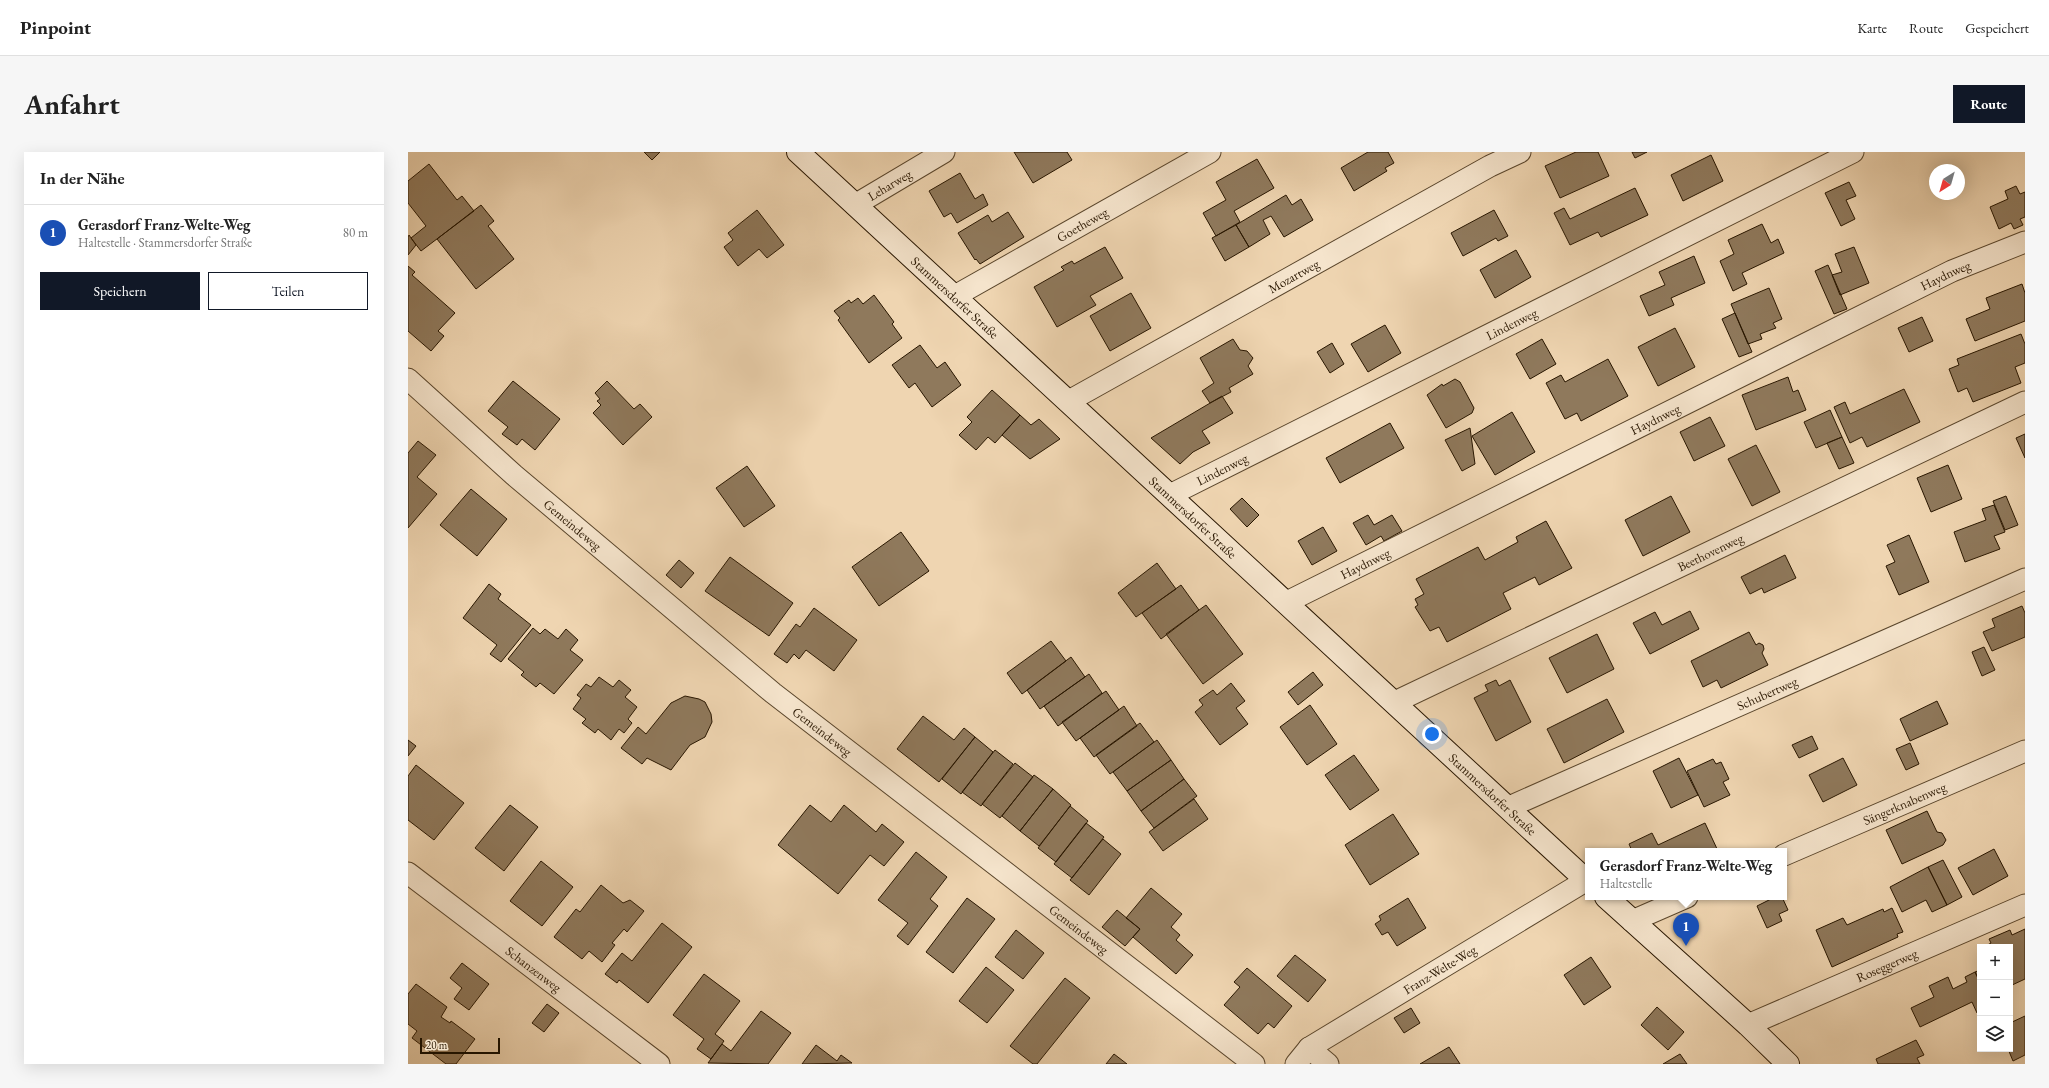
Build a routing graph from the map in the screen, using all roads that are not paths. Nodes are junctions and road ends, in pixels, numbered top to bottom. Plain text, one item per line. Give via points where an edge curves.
1 (798, 152) edge
2 (944, 152) edge
3 (1210, 152) edge
4 (1520, 152) edge
5 (1853, 152) edge
6 (855, 205) junction
7 (2025, 242) edge
8 (955, 296) junction
9 (408, 379) edge
10 (1069, 401) junction
11 (2025, 402) edge
12 (1170, 495) junction
13 (2025, 579) edge
14 (1287, 602) junction
15 (1395, 702) junction
16 (2025, 750) edge
17 (1509, 807) junction
18 (1787, 854) edge
19 (408, 873) edge
20 (1585, 879) edge
21 (1585, 882) edge
22 (1609, 900) edge
23 (1680, 900) edge
24 (2025, 905) edge
25 (1632, 921) junction
26 (1748, 1025) junction
27 (1302, 1056) edge
28 (659, 1064) edge
29 (1254, 1064) edge
30 (1328, 1064) edge
31 (1788, 1064) edge

1 - 6 main road, Stammersdorfer Straße
2 - 6 street, Leharweg
3 - 8 street, Goetheweg
4 - 10 street, Mozartweg via 1490,166
5 - 12 street, Lindenweg
6 - 8 main road, Stammersdorfer Straße
7 - 14 street, Haydnweg via 1952,271
8 - 10 main road, Stammersdorfer Straße
9 - 29 street, Gemeindeweg via 514,475 773,693
10 - 12 main road, Stammersdorfer Straße
11 - 15 street, Beethovenweg
12 - 14 main road, Stammersdorfer Straße
13 - 17 street, Schubertweg
14 - 15 main road, Stammersdorfer Straße
15 - 17 main road, Stammersdorfer Straße
16 - 18 street, Sängerknabenweg
17 - 20 main road, Stammersdorfer Straße
19 - 28 street, Schanzenweg
21 - 27 street, Franz-Welte-Weg
22 - 25 main road
23 - 25 street
24 - 26 street, Roseggerweg
25 - 26 main road
26 - 31 main road
27 - 30 street

